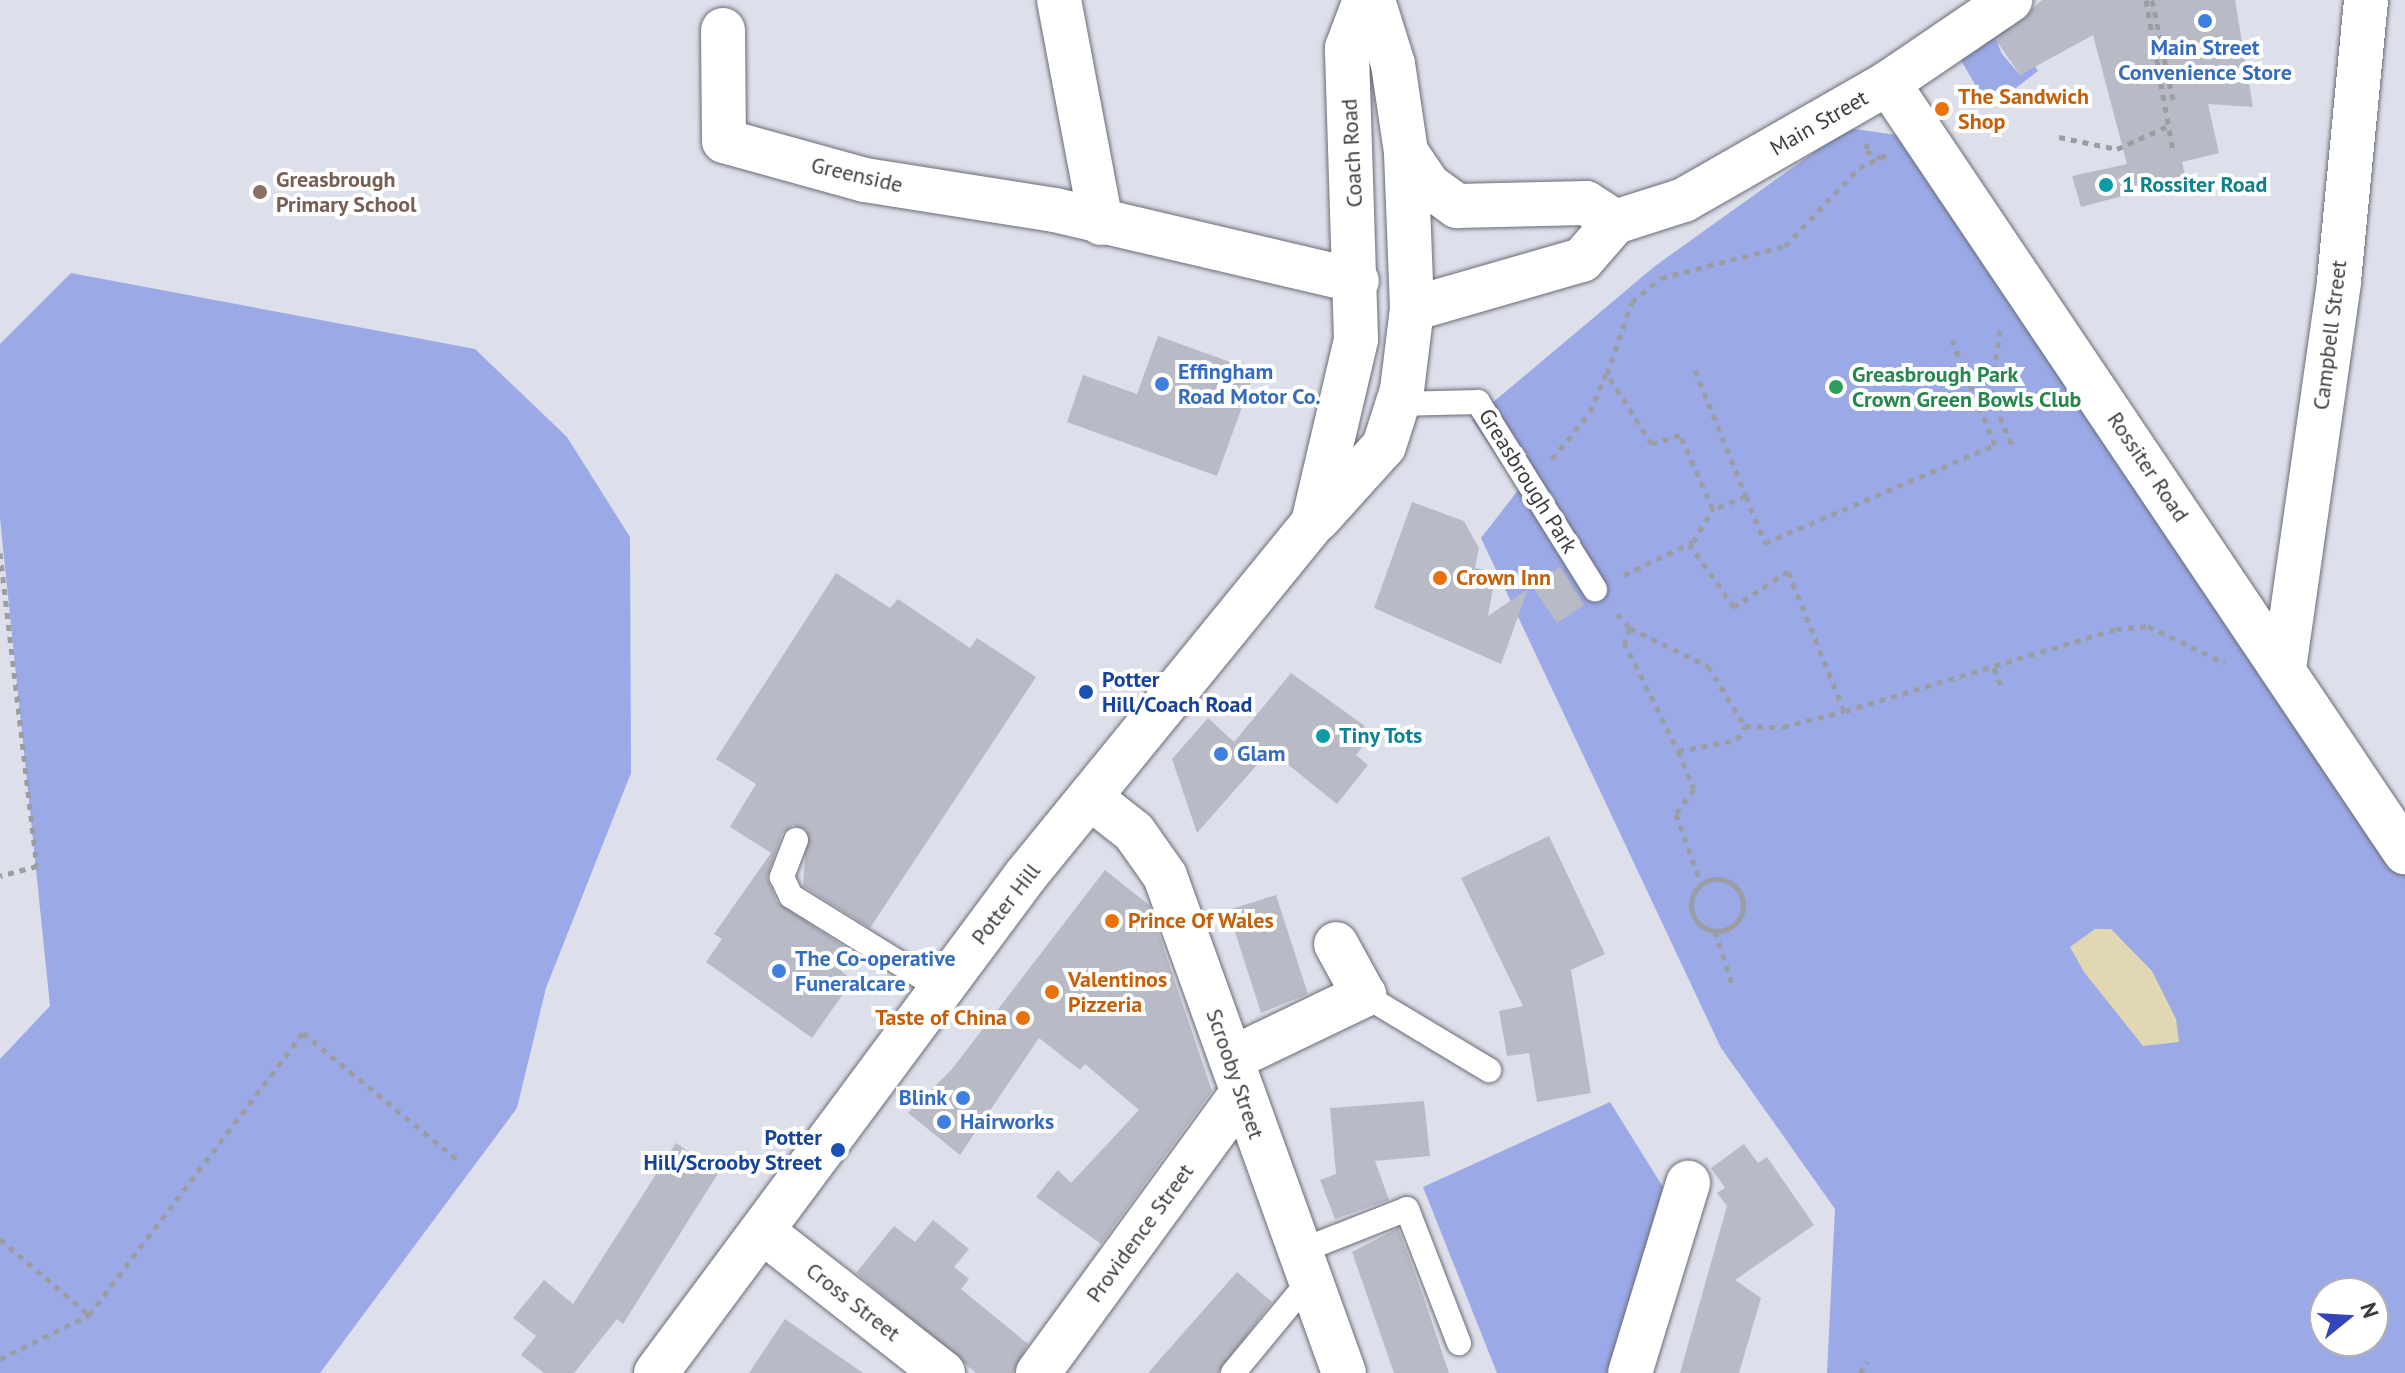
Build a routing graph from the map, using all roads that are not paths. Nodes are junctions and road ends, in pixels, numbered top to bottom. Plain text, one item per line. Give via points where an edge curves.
1 (1059, 0) edge
2 (1365, 0) edge
3 (1373, 0) edge
4 (2366, 0) edge
5 (1983, 7) edge
6 (723, 30) dead end
7 (1888, 83) junction
8 (1406, 152) junction
9 (1457, 206) junction
10 (1615, 222) junction
11 (1101, 223) junction
12 (1409, 230) junction
13 (1366, 286) junction
14 (1412, 309) junction
15 (1397, 404) junction
16 (1313, 523) junction
17 (1595, 589) road end
18 (2281, 664) junction
19 (1092, 799) junction
20 (796, 840) dead end
21 (2405, 852) edge
22 (1336, 944) dead end
23 (941, 989) junction
24 (1364, 995) junction
25 (1489, 1070) dead end
26 (1236, 1076) junction
27 (1688, 1183) dead end
28 (762, 1231) junction
29 (1304, 1266) junction
30 (1459, 1343) dead end
31 (656, 1373) edge
32 (943, 1373) edge
33 (1038, 1373) edge
34 (1233, 1373) edge
35 (1344, 1373) edge
36 (1630, 1373) edge

1 - 11 street
2 - 13 street, Coach Road via 1347,48 1355,225
3 - 8 street via 1393,64
4 - 18 street, Campbell Street via 2339,281
5 - 7 street, Main Street
6 - 11 street, Greenside via 724,141 865,180
7 - 10 street, Main Street via 1684,200
7 - 18 street, Rossiter Road
8 - 9 street via 1428,185
8 - 12 street
9 - 10 street via 1586,203
9 - 12 street
10 - 14 street via 1582,260
11 - 13 street, Greenside
12 - 13 street, Potter Hill
12 - 14 street
13 - 14 street
13 - 16 street, Potter Hill via 1347,404
14 - 15 street, Potter Hill
15 - 16 street, Potter Hill via 1384,446
15 - 17 lane, Greasbrough Park via 1478,402
16 - 19 street, Potter Hill
18 - 21 street, Rossiter Road
19 - 23 street, Potter Hill
19 - 26 street, Scrooby Street via 1134,832 1165,876
20 - 23 lane via 782,877 791,896
22 - 24 street
23 - 28 street, Potter Hill
24 - 25 lane
24 - 26 street
26 - 29 street, Scrooby Street
26 - 33 street, Providence Street
27 - 36 street
28 - 31 street, Potter Hill
28 - 32 street, Cross Street
29 - 30 lane via 1407,1209
29 - 34 lane
29 - 35 street, Scrooby Street

